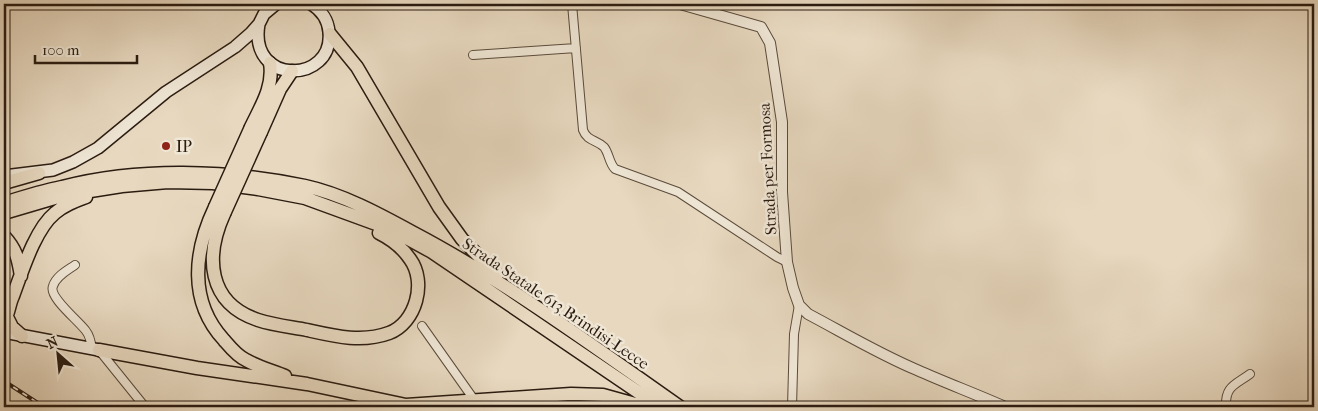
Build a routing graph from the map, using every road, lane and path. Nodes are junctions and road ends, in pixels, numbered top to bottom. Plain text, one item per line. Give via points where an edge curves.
1 (274, 4) edge
2 (312, 4) edge
3 (572, 4) edge
4 (680, 4) edge
5 (259, 24) junction
6 (330, 34) junction
7 (576, 48) junction
8 (474, 55) dead end
9 (270, 63) junction
10 (292, 71) junction
11 (256, 129) junction
12 (39, 173) junction
13 (4, 176) edge
14 (4, 183) edge
15 (122, 186) junction
16 (4, 203) edge
17 (220, 211) junction
18 (342, 212) junction
19 (4, 213) edge
20 (4, 236) edge
21 (787, 262) junction
22 (76, 265) dead end
23 (21, 276) junction
24 (522, 296) junction
25 (799, 305) junction
26 (6, 311) edge
27 (422, 326) dead end
28 (4, 332) edge
29 (22, 336) junction
30 (96, 349) junction
31 (1250, 374) dead end
32 (307, 384) junction
33 (476, 401) junction
34 (145, 407) edge
35 (646, 407) edge
36 (660, 407) edge
37 (680, 407) edge
38 (792, 407) edge
39 (1004, 407) edge
40 (1226, 407) edge

1 - 5 main road
2 - 6 main road via 325,17
3 - 7 street
4 - 21 street, Strada per Formosa via 761,27 770,43 782,122
5 - 9 main road via 259,46
5 - 12 main road via 235,48 166,92 98,148 73,162
6 - 10 main road via 323,56 314,65
6 - 24 highway via 357,67 439,207 462,239
7 - 8 street
7 - 21 street via 583,130 589,139 603,146 615,169 678,192
9 - 10 main road
9 - 11 highway via 271,77
10 - 11 highway
11 - 17 highway, bridge
12 - 13 main road
12 - 14 highway
15 - 18 highway, Strada Statale 613 Brindisi-Lecce via 168,182 258,188 305,198
15 - 19 highway, Strada Statale 613 Brindisi-Lecce via 65,195
15 - 23 highway via 80,199 56,212 38,235
16 - 24 highway, Strada Statale 613 Brindisi-Lecce via 63,186 113,177 168,173 214,174 306,187 387,218
17 - 18 highway via 213,272 232,306 258,320 339,337 367,338 390,333 406,321 418,300 417,275 411,260 393,241
17 - 32 highway via 202,238 197,274 211,323 245,360
18 - 36 highway, Strada Statale 613 Brindisi-Lecce via 390,229 432,252
20 - 23 highway via 13,246
21 - 25 street, Strada per Formosa
22 - 30 street via 60,276 52,290 57,300 87,332
23 - 26 highway
24 - 37 highway, Strada Statale 613 Brindisi-Lecce
25 - 38 street, Strada per Formosa via 794,334
25 - 39 street via 808,314 882,354
26 - 29 highway via 12,327
27 - 33 street
28 - 29 main road
29 - 30 main road
30 - 32 highway
30 - 34 street
31 - 40 street via 1229,388
32 - 33 highway via 406,405
33 - 35 highway via 603,394

